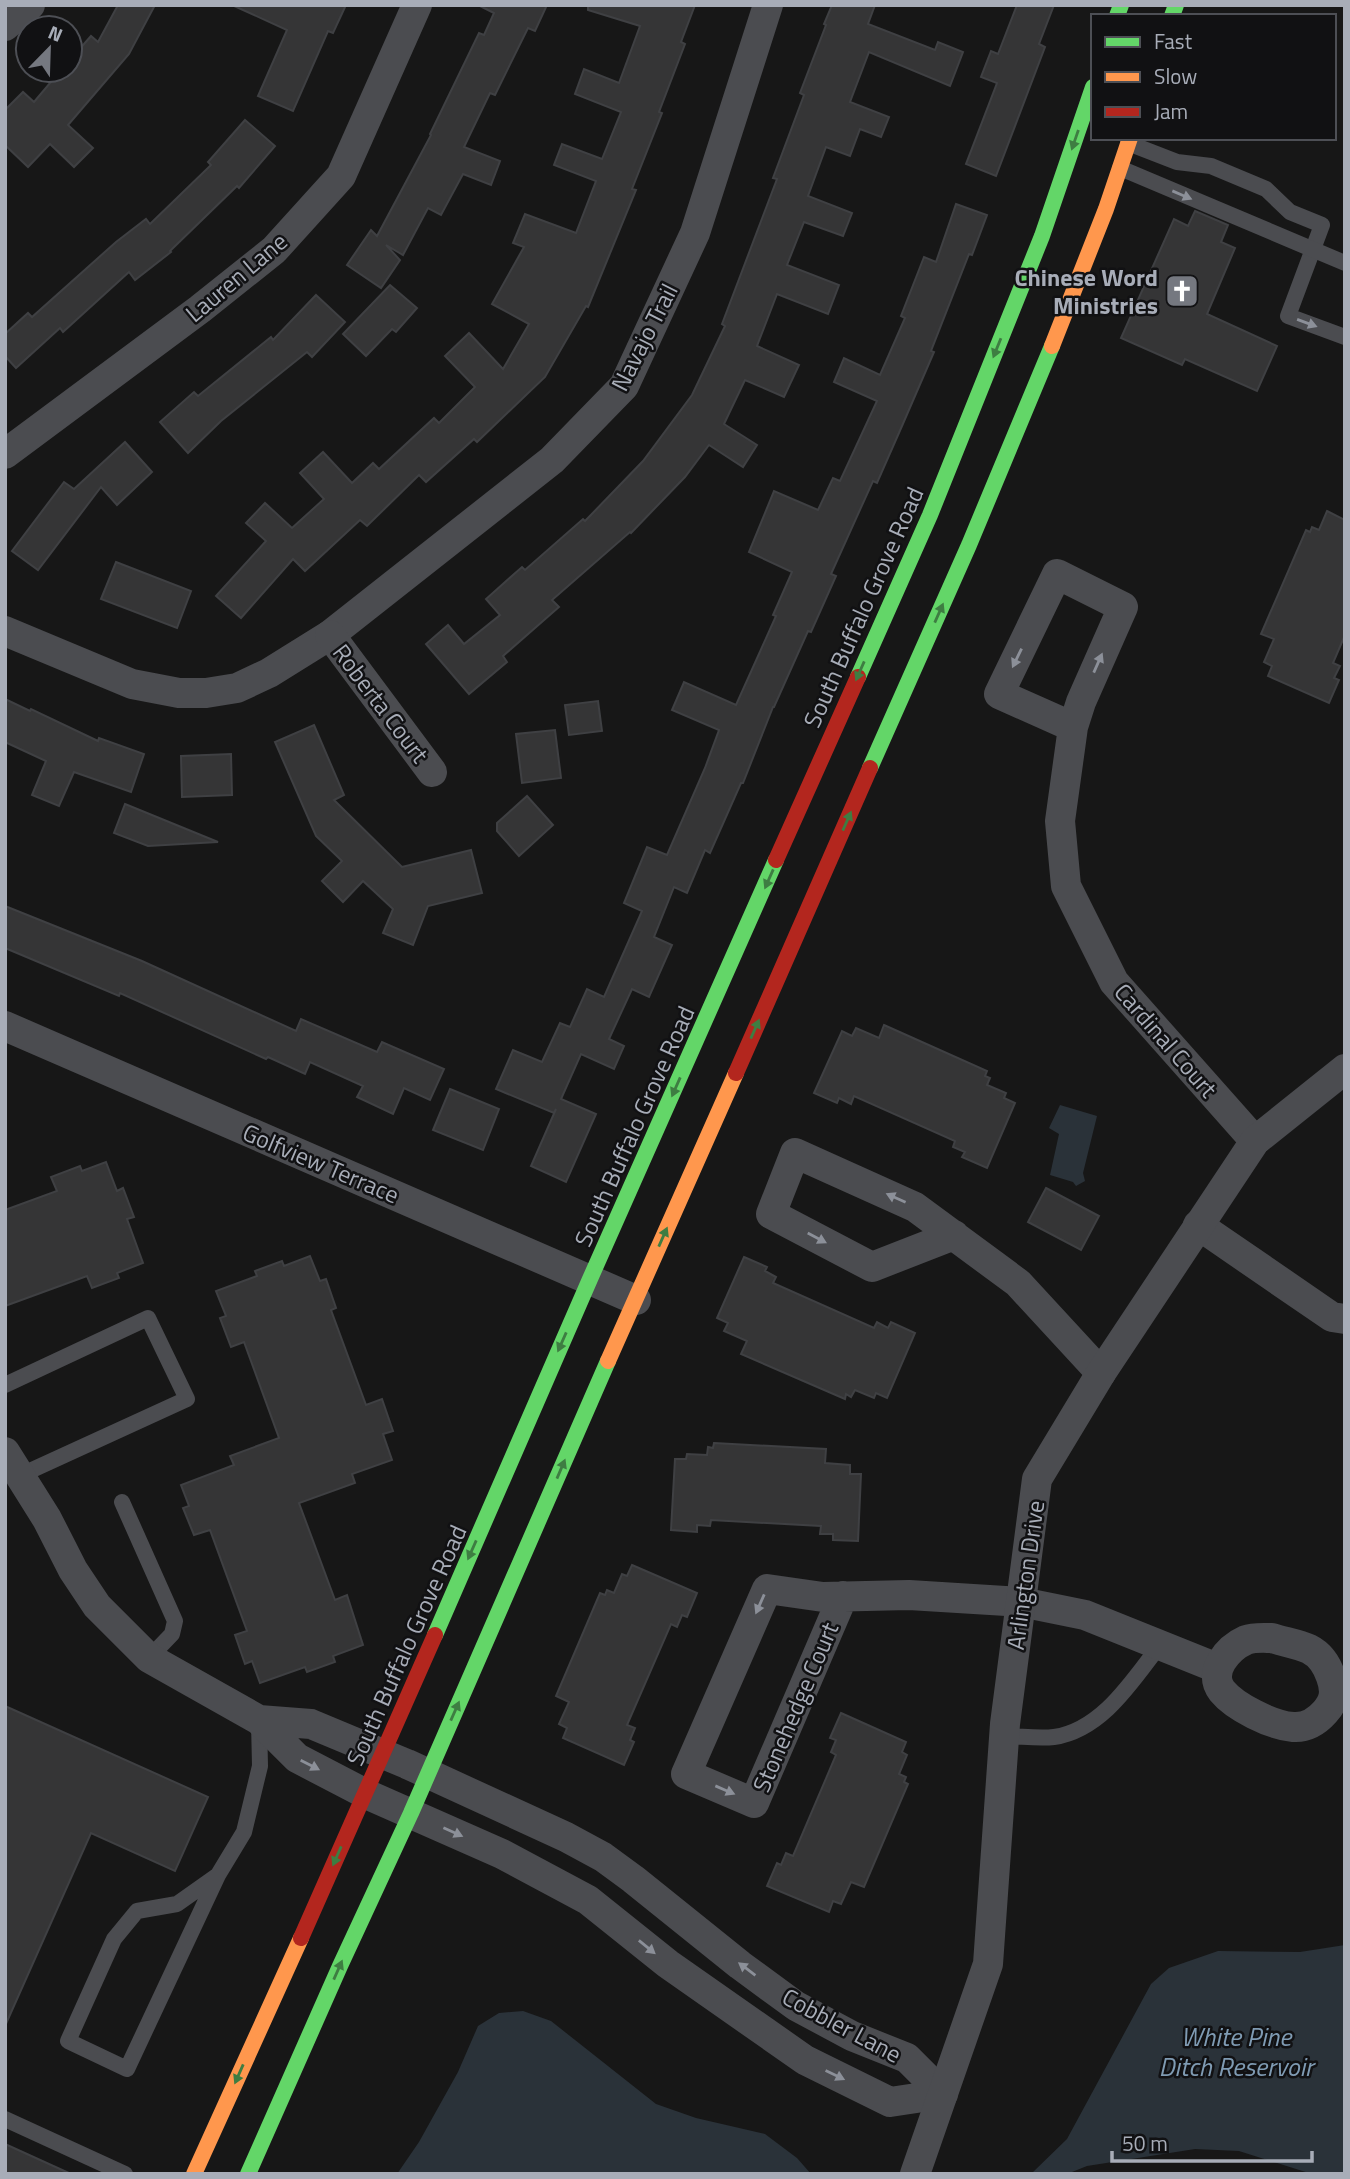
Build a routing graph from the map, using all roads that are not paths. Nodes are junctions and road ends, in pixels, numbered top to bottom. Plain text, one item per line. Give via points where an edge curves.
1 (30, 5) edge
2 (417, 5) edge
3 (768, 5) edge
4 (5, 26) edge
5 (1091, 93) edge
6 (1129, 141) edge
7 (1120, 168) junction
8 (1312, 251) junction
9 (1345, 263) edge
10 (1345, 337) edge
11 (5, 454) edge
12 (5, 631) edge
13 (330, 635) junction
14 (1073, 727) junction
15 (432, 772) dead end
16 (5, 1026) edge
17 (1345, 1069) edge
18 (1255, 1141) junction
19 (1198, 1225) junction
20 (954, 1234) junction
21 (590, 1279) junction
22 (636, 1300) junction
23 (1345, 1319) edge
24 (1101, 1373) junction
25 (5, 1385) edge
26 (13, 1463) edge
27 (122, 1502) dead end
28 (843, 1597) junction
29 (1021, 1602) junction
30 (1160, 1645) junction
31 (149, 1658) junction
32 (1217, 1668) dead end
33 (259, 1720) junction
34 (1004, 1736) junction
35 (406, 1764) junction
36 (389, 1804) junction
37 (218, 1875) junction
38 (943, 2094) junction
39 (5, 2119) edge
40 (125, 2174) edge
41 (194, 2174) edge
42 (248, 2174) edge
43 (915, 2174) edge

1 - 4 street
2 - 11 street, Lauren Lane via 341,176 274,250
3 - 13 street, Navajo Trail via 695,233 624,386 552,460
5 -> 21 main road, South Buffalo Grove Road via 1042,236 930,515
6 - 7 main road, South Buffalo Grove Road
6 - 8 lane via 1177,162 1211,166 1266,189 1290,212 1322,225
7 -> 8 lane
22 -> 7 main road, South Buffalo Grove Road via 969,545 1044,369
8 - 9 lane
8 -> 10 lane via 1288,316
12 - 13 street, Navajo Trail via 132,684 179,693 237,688
13 - 15 street, Roberta Court
14 -> 14 street, Cardinal Court via 1122,607 1057,574 999,694
14 - 18 street, Cardinal Court via 1060,821 1066,886 1114,982
16 - 21 street, Golfview Terrace
17 - 18 street, Arlington Drive
18 - 19 street, Arlington Drive
19 - 23 street via 1332,1317
19 - 24 street, Arlington Drive
20 -> 20 street via 915,1207 795,1153 771,1214 872,1267
20 - 24 street via 1018,1283
21 - 22 street, Golfview Terrace
21 -> 35 main road, South Buffalo Grove Road
35 -> 22 main road, South Buffalo Grove Road
24 - 29 street, Arlington Drive via 1037,1479
25 - 26 lane via 148,1318 187,1399
26 - 31 street via 97,1606
27 - 31 lane via 175,1621 172,1634
28 -> 28 street, Stonehedge Court via 767,1589 686,1774 754,1803
28 - 29 street, Stonehedge Court via 909,1595
29 - 30 street, Stonehedge Court via 1085,1615
29 - 34 street, Arlington Drive
30 - 32 street, Stonehedge Court
30 - 34 lane via 1101,1715 1079,1730 1053,1737
31 - 33 street
33 - 35 street, Cobbler Lane via 311,1724
33 -> 36 street, Cobbler Lane via 297,1758
33 - 37 lane via 260,1766 244,1832
34 - 38 street, Arlington Drive via 988,1964
35 - 36 main road, South Buffalo Grove Road
35 - 36 main road, South Buffalo Grove Road
38 -> 35 street, Cobbler Lane via 907,2058 796,2006 603,1857
36 -> 38 street, Cobbler Lane via 502,1854 588,1900 668,1964 804,2060 890,2102
36 -> 41 main road, South Buffalo Grove Road
42 -> 36 main road, South Buffalo Grove Road via 340,1966
37 - 37 lane via 177,1904 137,1911 114,1939 68,2041 127,2069
38 - 43 street, Arlington Drive
39 - 40 lane

